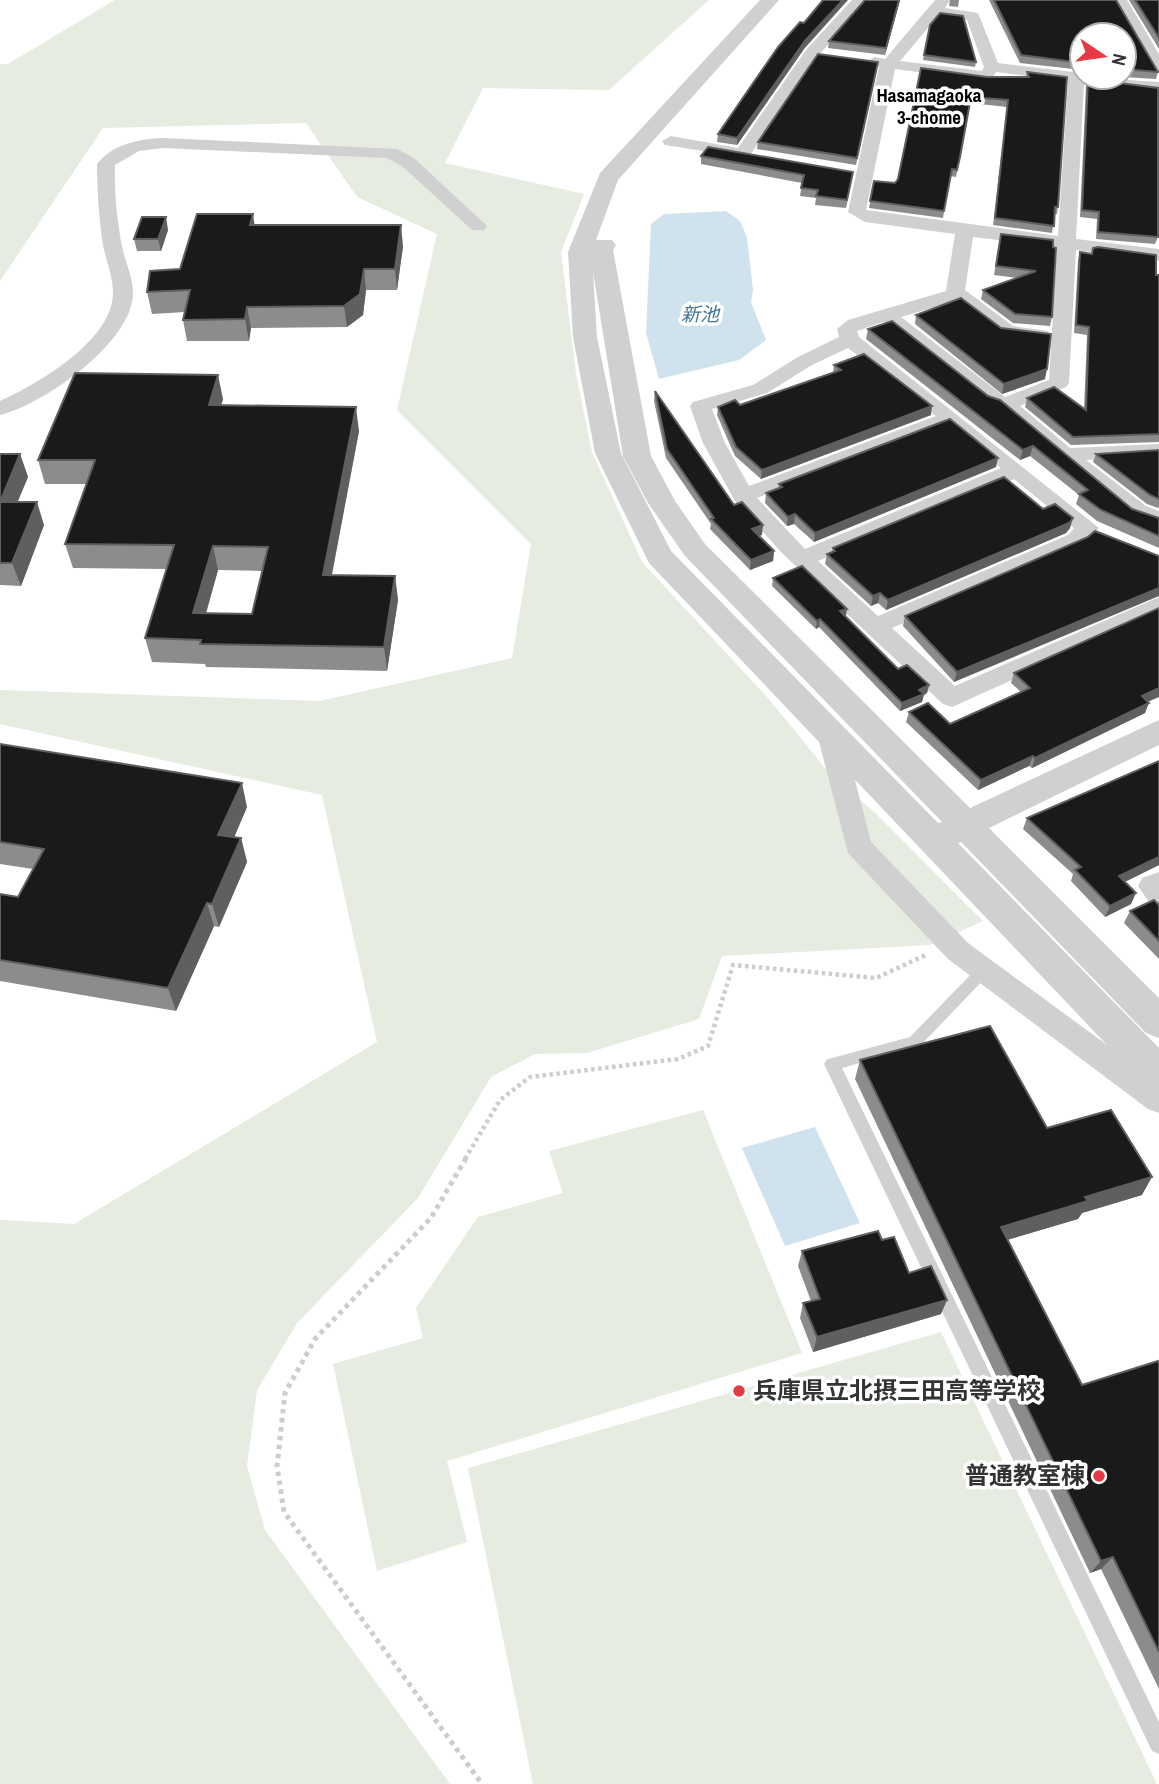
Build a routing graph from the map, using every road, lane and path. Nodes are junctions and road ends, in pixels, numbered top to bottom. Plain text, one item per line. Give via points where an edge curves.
1 (770, 0) edge
2 (798, 0) edge
3 (860, 0) edge
4 (1119, 0) edge
5 (939, 5) edge
6 (812, 53) junction
7 (837, 57) edge
8 (863, 61) edge
9 (888, 65) junction
10 (992, 66) junction
11 (1159, 68) edge
12 (1068, 78) edge
13 (1138, 85) edge
14 (1159, 87) edge
15 (1075, 91) edge
16 (671, 141) junction
17 (742, 154) junction
18 (765, 158) edge
19 (478, 226) dead end
20 (965, 231) junction
21 (1067, 244) junction
22 (1159, 255) edge
23 (958, 294) junction
24 (886, 315) junction
25 (1061, 336) junction
26 (850, 340) junction
27 (1006, 404) junction
28 (0, 409) edge
29 (951, 418) junction
30 (1159, 450) edge
31 (1065, 454) junction
32 (1016, 470) junction
33 (743, 496) junction
34 (1159, 519) edge
35 (1088, 528) junction
36 (1113, 539) edge
37 (803, 559) junction
38 (1159, 605) edge
39 (873, 627) junction
40 (829, 730) junction
41 (1159, 731) edge
42 (965, 824) junction
43 (934, 841) junction
44 (1159, 883) edge
45 (1159, 894) edge
46 (950, 943) junction
47 (984, 970) junction
48 (1159, 1022) edge
49 (1159, 1073) edge
50 (1159, 1100) edge
51 (1159, 1744) edge
52 (482, 1784) edge

1 - 40 street via 608,178 580,251 585,337 608,453 659,556
2 - 16 street
3 - 6 street
4 - 11 street
5 - 9 street
5 - 10 street via 972,16
6 - 7 street
6 - 17 street
8 - 9 street
9 - 10 street via 986,76
9 - 20 street via 859,173 857,212 865,217
10 - 12 street
13 - 14 street
15 - 21 street
16 - 17 street
16 - 42 street via 630,187 601,250 637,456 695,550
17 - 18 street
19 - 28 street via 408,162 391,153 185,143 120,149 106,164 105,175 107,216 123,279 117,317 73,367
20 - 21 street
20 - 23 street
21 - 22 street
21 - 25 street
23 - 24 street
23 - 25 street via 1007,331
24 - 26 street via 847,329
24 - 27 street via 994,400
25 - 27 street via 1059,383
26 - 29 street
26 - 33 street via 760,389 700,406
27 - 31 street
29 - 32 street
29 - 33 street
30 - 31 street
31 - 34 street via 1138,511
32 - 35 street
32 - 37 street
33 - 37 street
35 - 36 street
35 - 39 street via 1076,540
37 - 39 street
38 - 39 street via 952,698
40 - 43 street
40 - 46 street via 858,846
41 - 42 street
42 - 43 street
42 - 48 street
43 - 49 street
44 - 45 street via 1152,886
46 - 47 street
46 - 52 path via 876,978 733,965 708,1046 678,1059 530,1077 500,1100 431,1218 315,1339 285,1393 277,1466 284,1512
47 - 50 street
47 - 51 lane via 915,1042 832,1064

